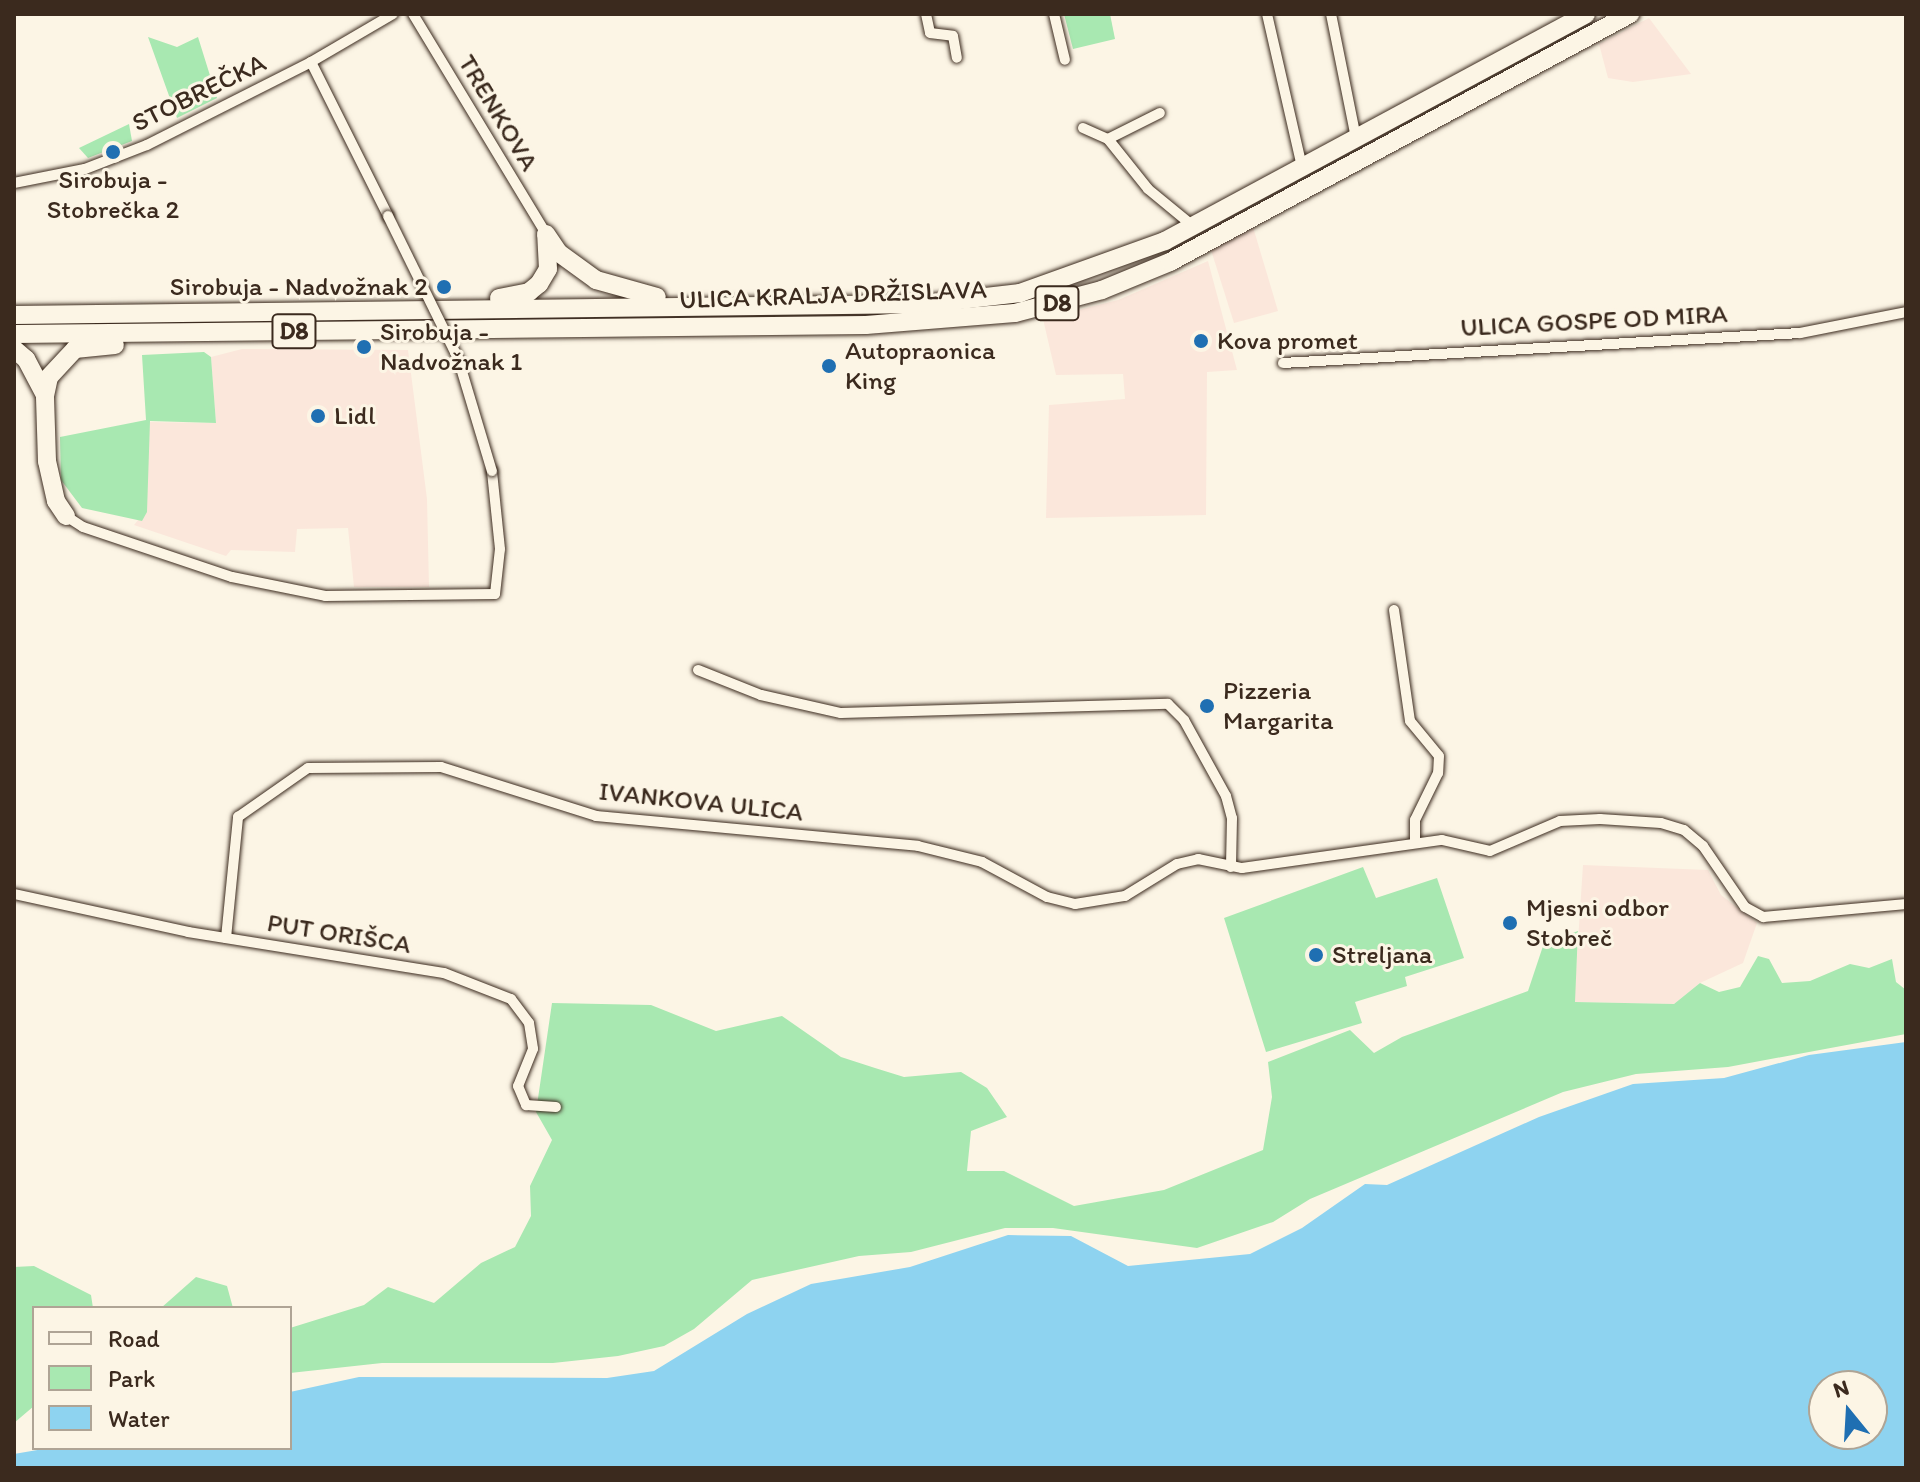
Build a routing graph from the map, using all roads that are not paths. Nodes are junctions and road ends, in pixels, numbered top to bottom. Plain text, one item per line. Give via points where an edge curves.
1 (393, 14) edge
2 (413, 14) edge
3 (926, 14) edge
4 (1054, 14) edge
5 (1267, 14) edge
6 (1331, 14) edge
7 (1586, 14) edge
8 (1630, 14) edge
9 (957, 58) dead end
10 (1065, 60) dead end
11 (311, 62) junction
12 (1160, 113) dead end
13 (1083, 128) dead end
14 (1356, 138) junction
15 (1108, 139) junction
16 (1302, 167) junction
17 (14, 183) edge
18 (1193, 226) junction
19 (546, 234) junction
20 (690, 306) junction
21 (456, 308) junction
22 (1906, 312) edge
23 (14, 315) edge
24 (171, 332) junction
25 (14, 334) edge
26 (14, 349) edge
27 (1283, 363) dead end
28 (45, 396) junction
29 (66, 516) joint
30 (1394, 610) dead end
31 (698, 670) dead end
32 (1415, 841) junction
33 (1231, 867) junction
34 (14, 894) edge
35 (1906, 904) edge
36 (226, 938) junction
37 (556, 1107) dead end

1 - 11 street, STOBREČKA
2 - 19 street, TRENKOVA
3 - 9 street via 930,33 953,36
4 - 10 street
5 - 16 street
6 - 14 street
7 - 14 highway, ULICA KRALJA DRŽISLAVA / D8
8 - 24 highway, ULICA KRALJA DRŽISLAVA / D8 via 1170,262 1102,290 1030,310 866,325
11 - 17 street, STOBREČKA via 147,145 85,169
11 - 29 street, bridge via 458,358 492,471 500,549 495,594 325,596 232,577 83,527
12 - 15 street
13 - 15 street
14 - 16 highway, ULICA KRALJA DRŽISLAVA / D8
15 - 18 street via 1148,189
16 - 18 highway, ULICA KRALJA DRŽISLAVA / D8
18 - 20 highway, ULICA KRALJA DRŽISLAVA / D8 via 1109,265 1020,293 925,304
19 - 20 highway via 559,253 596,280 648,296 678,297
19 - 21 highway via 548,269 529,292 466,299
20 - 21 highway, ULICA KRALJA DRŽISLAVA / D8
21 - 23 highway, ULICA KRALJA DRŽISLAVA / D8
22 - 27 street, ULICA GOSPE OD MIRA via 1800,333
24 - 25 highway, ULICA KRALJA DRŽISLAVA / D8
24 - 28 highway via 145,343 75,349 57,364
26 - 28 highway via 26,359
28 - 29 highway via 51,484
30 - 32 street via 1410,721 1439,756 1438,773 1415,820
31 - 33 street via 761,695 841,713 1168,704 1184,720 1226,796 1232,818
32 - 33 street, IVANKOVA ULICA
32 - 35 street, IVANKOVA ULICA via 1442,840 1490,851 1560,821 1661,823 1684,830 1703,846 1745,907 1763,917
33 - 36 street, IVANKOVA ULICA via 1187,861 1125,896 1075,904 1047,897 982,862 918,846 596,816 441,767 308,768 238,817
34 - 36 street, PUT ORIŠCA
36 - 37 street, PUT ORIŠCA via 444,973 511,999 529,1023 533,1049 518,1086 526,1105

